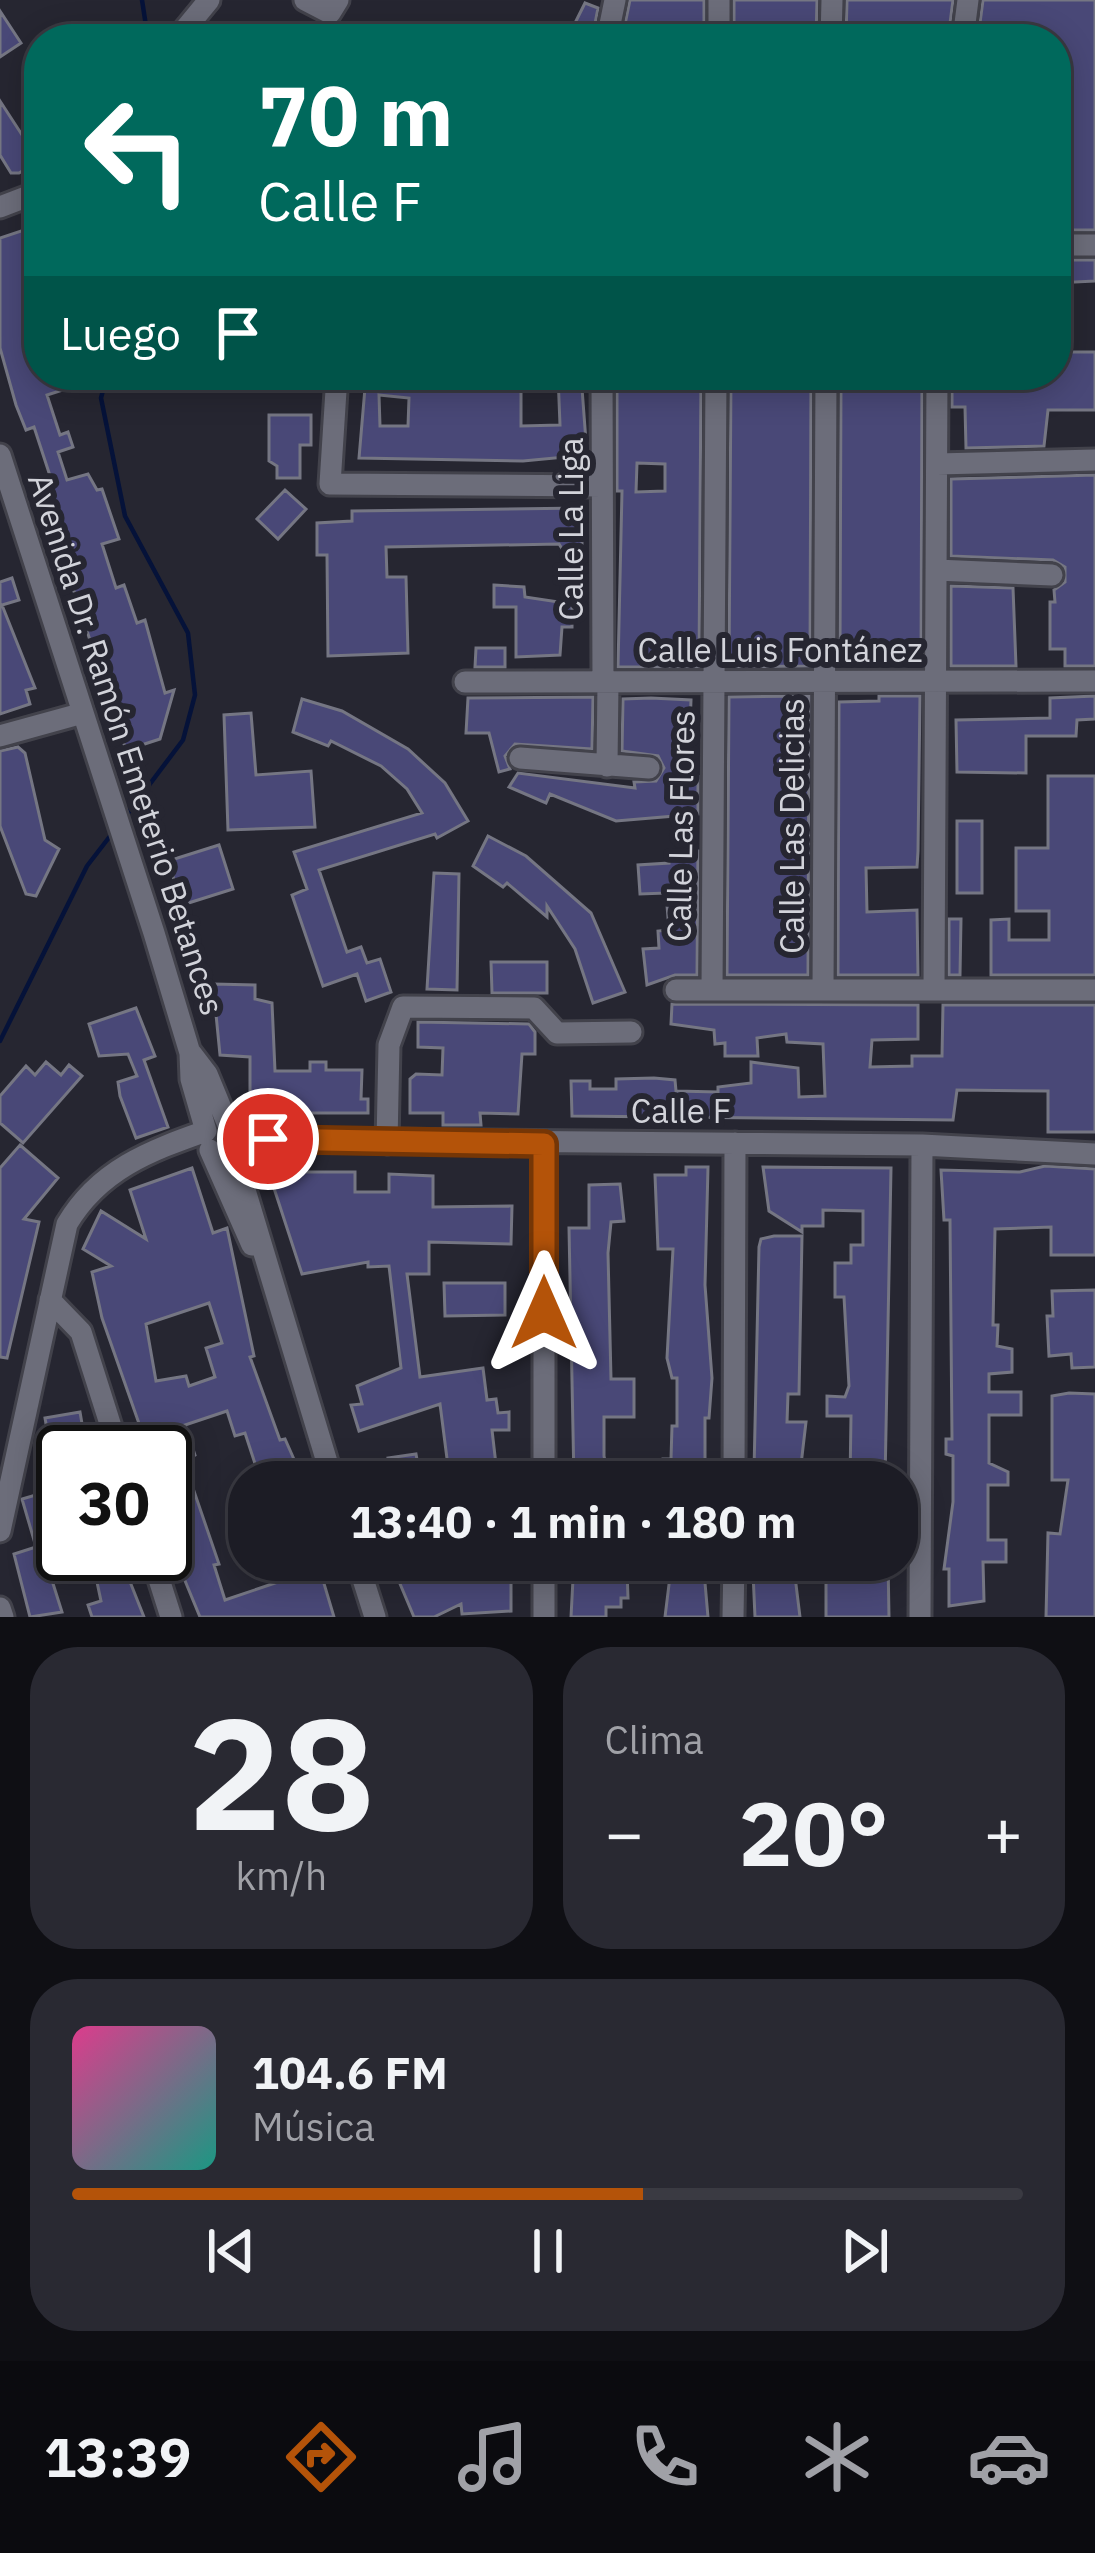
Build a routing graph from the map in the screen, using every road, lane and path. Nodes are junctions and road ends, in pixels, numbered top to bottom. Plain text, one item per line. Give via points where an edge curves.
1 (209, 0) edge
2 (305, 0) edge
3 (338, 0) edge
4 (189, 24) edge
5 (336, 390) edge
6 (602, 390) edge
7 (716, 390) edge
8 (826, 390) edge
9 (937, 390) edge
10 (0, 455) edge
11 (1095, 460) edge
12 (937, 464) junction
13 (602, 486) junction
14 (936, 570) junction
15 (1052, 575) dead end
16 (936, 681) junction
17 (1095, 681) edge
18 (465, 682) dead end
19 (825, 682) junction
20 (606, 683) junction
21 (715, 683) junction
22 (83, 712) junction
23 (0, 736) edge
24 (520, 758) dead end
25 (608, 766) junction
26 (649, 768) dead end
27 (676, 989) dead end
28 (712, 989) junction
29 (823, 990) junction
30 (934, 990) junction
31 (1095, 990) edge
32 (631, 1032) dead end
33 (216, 1140) junction
34 (387, 1143) junction
35 (735, 1143) junction
36 (544, 1144) junction
37 (922, 1145) junction
38 (1095, 1154) edge
39 (50, 1300) junction
40 (110, 1425) edge
41 (326, 1461) edge
42 (544, 1461) edge
43 (734, 1461) edge
44 (0, 1531) edge
45 (160, 1581) edge
46 (364, 1581) edge
47 (544, 1581) edge
48 (734, 1581) edge
49 (0, 1608) edge
50 (3, 1617) edge
51 (171, 1617) edge
52 (375, 1617) edge
53 (544, 1617) edge
54 (734, 1617) edge
55 (920, 1617) edge

1 - 4 street
2 - 3 street via 330,13
5 - 13 street via 330,484
6 - 13 street, Calle La Liga
7 - 21 street, Calle Las Flores
8 - 19 street, Calle Las Delicias
9 - 12 street
10 - 22 street, Avenida Dr. Ramón Emeterio Betances
11 - 12 street
12 - 14 street
13 - 20 street, Calle La Liga
14 - 15 street
14 - 16 street
16 - 17 street, Calle Luis Fontánez
16 - 19 street, Calle Luis Fontánez
16 - 30 street
18 - 20 street, Calle Luis Fontánez
19 - 21 street, Calle Luis Fontánez
19 - 29 street, Calle Las Delicias
20 - 21 street, Calle Luis Fontánez
20 - 25 street, Calle La Liga
21 - 28 street, Calle Las Flores
22 - 23 street
22 - 33 street, Avenida Dr. Ramón Emeterio Betances via 190,1053 207,1074
24 - 25 street
25 - 26 street
27 - 28 street
28 - 29 street
29 - 30 street
30 - 31 street
32 - 34 street via 556,1033 534,1008 403,1007 389,1045
33 - 34 street, Calle F
33 - 39 street via 111,1172 86,1193 68,1224
33 - 41 street, Avenida Dr. Ramón Emeterio Betances
34 - 36 street, Calle F
35 - 36 street, Calle F
35 - 37 street, Calle F
35 - 43 street
36 - 42 street
37 - 38 street, Calle F
37 - 55 street
39 - 40 street via 81,1332
39 - 44 street
45 - 51 street
46 - 52 street
47 - 53 street
48 - 54 street
49 - 50 street

